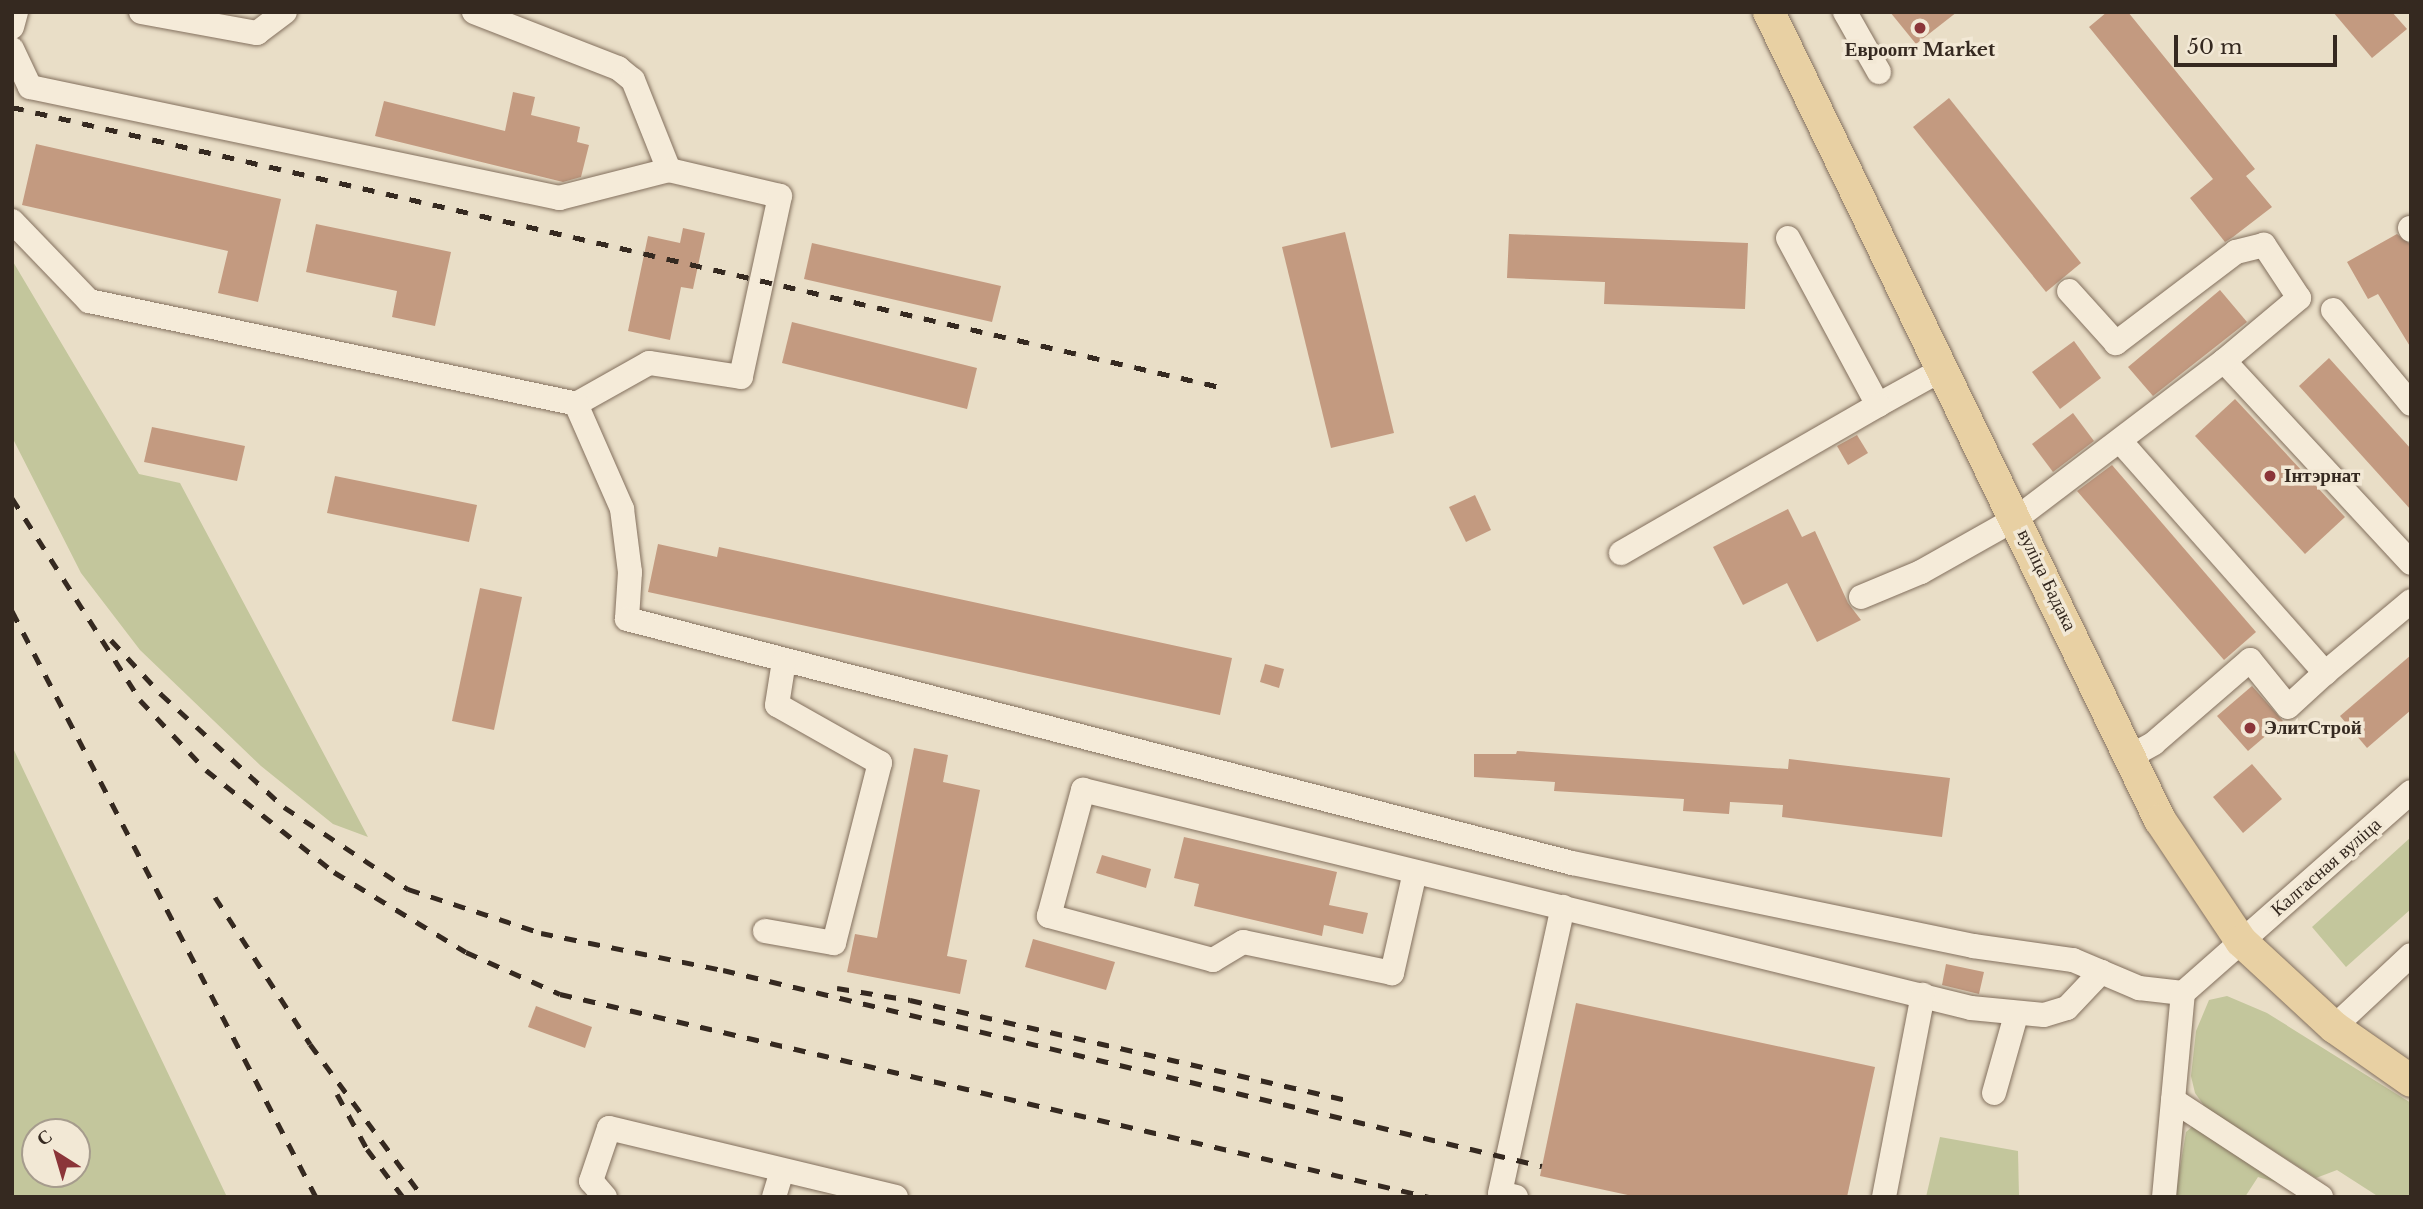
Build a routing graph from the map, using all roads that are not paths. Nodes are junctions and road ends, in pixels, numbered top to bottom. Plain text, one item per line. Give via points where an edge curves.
1 (16, 12) edge
2 (141, 12) edge
3 (285, 12) edge
4 (474, 12) edge
5 (1769, 12) edge
6 (1844, 12) edge
7 (12, 27) edge
8 (12, 49) edge
9 (1879, 72) dead end
10 (669, 170) junction
11 (12, 221) edge
12 (1788, 238) dead end
13 (2069, 291) dead end
14 (2333, 310) dead end
15 (2224, 361) junction
16 (1943, 369) junction
17 (576, 404) junction
18 (2411, 404) edge
19 (1878, 405) junction
20 (2120, 441) junction
21 (2017, 518) junction
22 (1621, 553) dead end
23 (2411, 563) edge
24 (1861, 597) dead end
25 (2411, 601) edge
26 (784, 661) junction
27 (2325, 673) junction
28 (2131, 756) junction
29 (2411, 792) edge
30 (1415, 872) junction
31 (1563, 907) junction
32 (765, 931) dead end
33 (2241, 942) junction
34 (2411, 955) edge
35 (2101, 972) junction
36 (2183, 993) junction
37 (1923, 995) junction
38 (2016, 1014) junction
39 (2334, 1027) junction
40 (2411, 1081) edge
41 (1994, 1093) dead end
42 (2174, 1100) junction
43 (782, 1171) junction
44 (605, 1197) edge
45 (774, 1197) edge
46 (896, 1197) edge
47 (1516, 1197) edge
48 (1884, 1197) edge
49 (2164, 1197) edge
50 (2321, 1197) edge

1 - 7 street
2 - 3 street via 257,33
4 - 10 street via 618,68 633,80
5 - 16 main road, вуліца Бадака
6 - 9 street
8 - 10 street via 30,87 559,198
10 - 17 street via 780,196 741,377 649,363
11 - 17 street via 89,301
12 - 19 street
13 - 15 street via 2116,343 2235,252 2264,245 2299,298
14 - 18 street
15 - 20 street
15 - 23 street
16 - 19 street
16 - 21 main road, вуліца Бадака
17 - 26 street via 622,509 629,572 627,619
19 - 22 street
20 - 21 street
20 - 27 street
21 - 24 street via 1921,572
21 - 28 main road, вуліца Бадака
25 - 27 street
26 - 32 street via 777,705 880,763 834,943
26 - 35 street via 1572,863 1973,946 2073,960
27 - 28 street via 2288,707 2250,660 2154,743
28 - 33 main road, вуліца Бадака via 2160,820
29 - 33 street, Калгасная вуліца
30 - 30 street via 1083,790 1049,916 1213,960 1243,942 1392,973
30 - 31 street
31 - 37 street
31 - 47 street via 1500,1194
33 - 36 street, Калгасная вуліца
33 - 39 main road, вуліца Бадака
34 - 39 street
35 - 36 street via 2139,988
35 - 38 street via 2067,1008
36 - 42 street
37 - 38 street
37 - 48 street
38 - 41 street
39 - 40 main road, вуліца Бадака
42 - 49 street
42 - 50 street
43 - 44 street via 609,1128 591,1181
43 - 45 street
43 - 46 street

